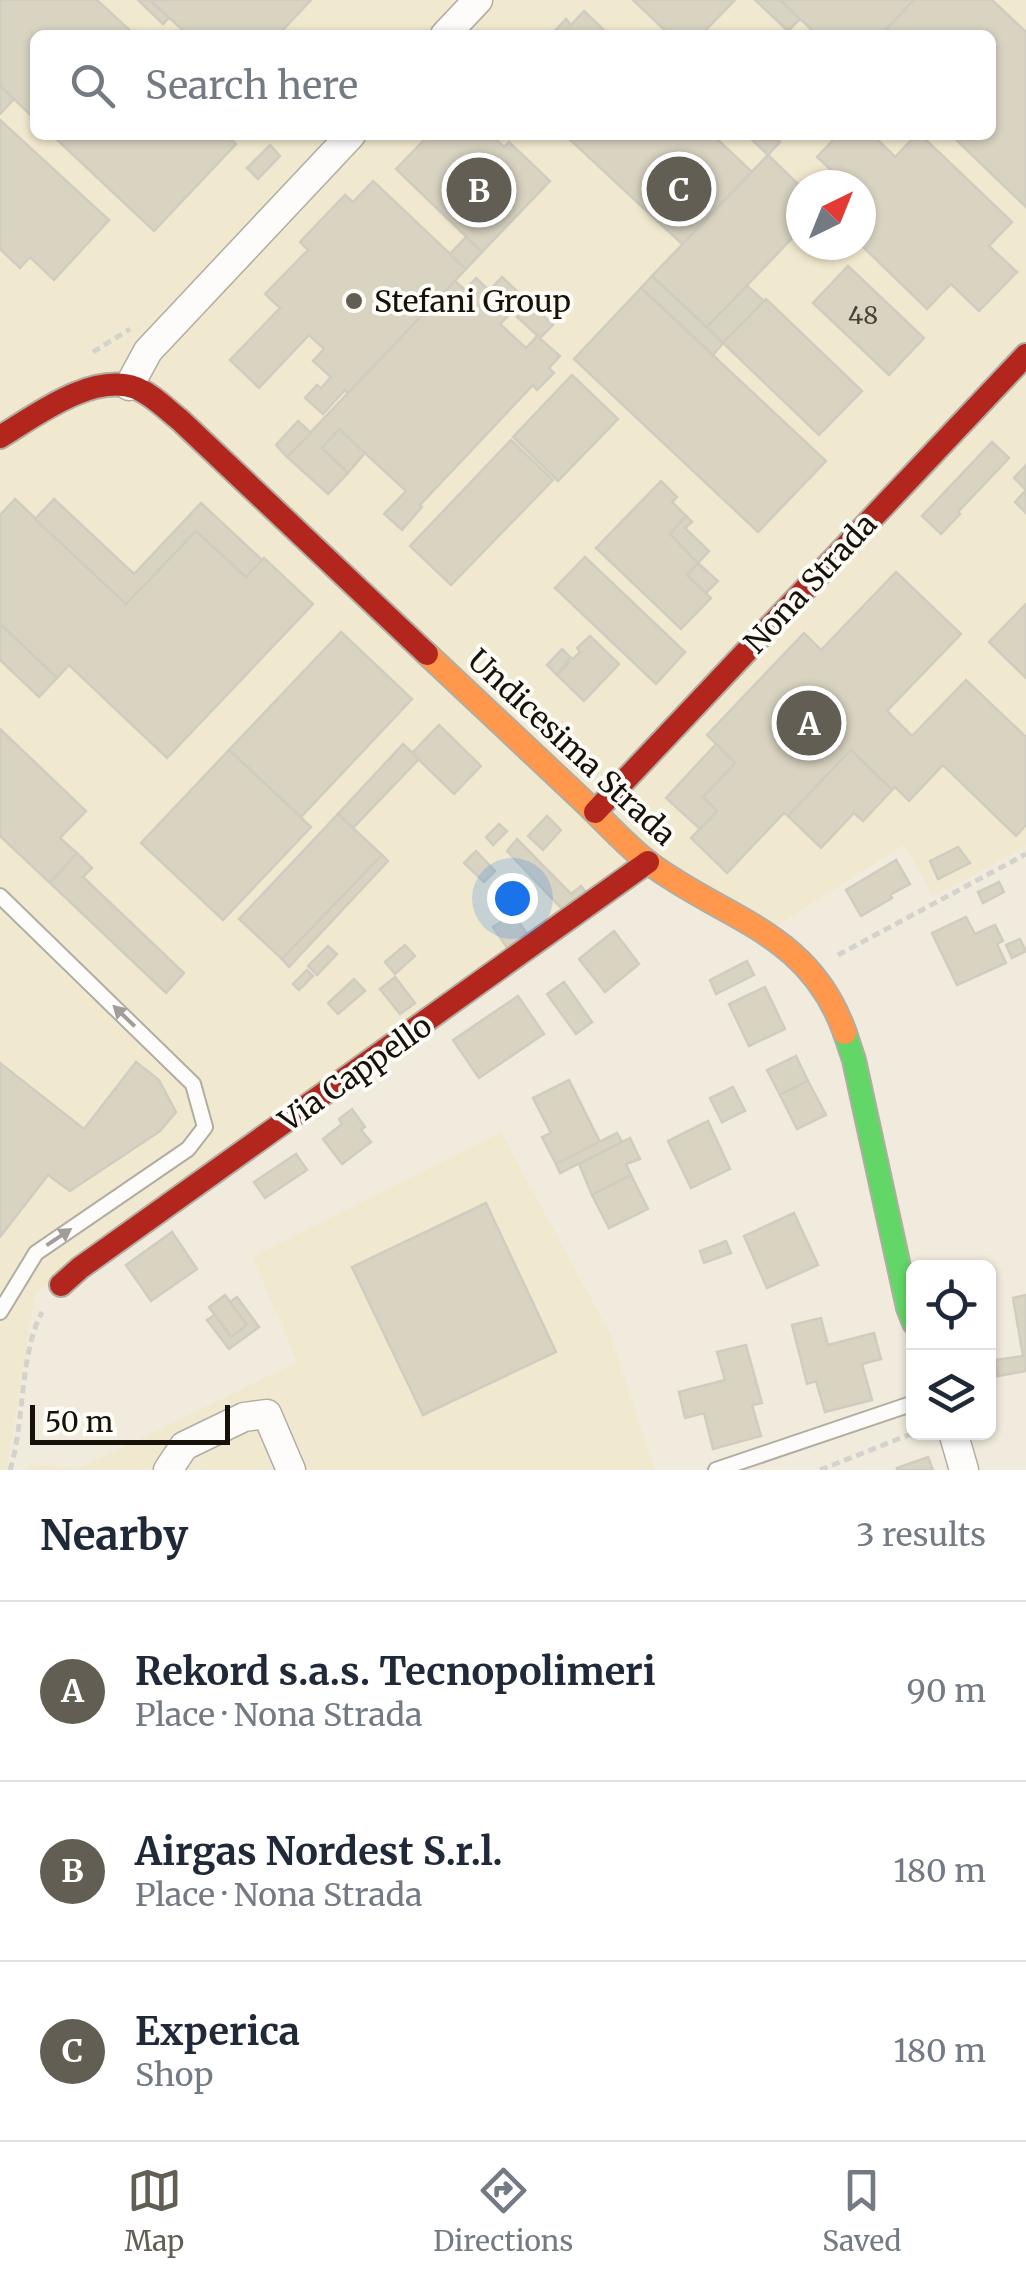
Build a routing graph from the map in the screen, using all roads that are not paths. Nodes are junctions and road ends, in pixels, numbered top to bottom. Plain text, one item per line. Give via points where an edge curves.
1 (465, 4) edge
2 (448, 30) edge
3 (346, 140) edge
4 (1026, 356) edge
5 (129, 386) junction
6 (0, 437) edge
7 (594, 812) junction
8 (648, 862) junction
9 (0, 896) edge
10 (62, 1284) road end
11 (906, 1299) edge
12 (0, 1312) edge
13 (906, 1406) edge
14 (955, 1440) edge
15 (766, 1452) junction
16 (168, 1470) edge
17 (291, 1470) edge
18 (716, 1470) edge
19 (772, 1470) edge
20 (964, 1470) edge

1 - 2 street
3 - 5 street via 148,351
4 - 7 street, Nona Strada
5 - 6 street via 84,390
5 - 7 street, Undicesima Strada via 180,420
7 - 8 street, Undicesima Strada
8 - 10 street, Via Cappello
8 - 11 street, Undicesima Strada via 766,932 807,966 838,1014
12 -> 9 lane via 36,1253 188,1149 204,1126 193,1084
13 - 15 lane
14 - 20 street
15 - 18 lane
15 - 19 lane
16 - 17 street via 184,1446 244,1417 267,1414

